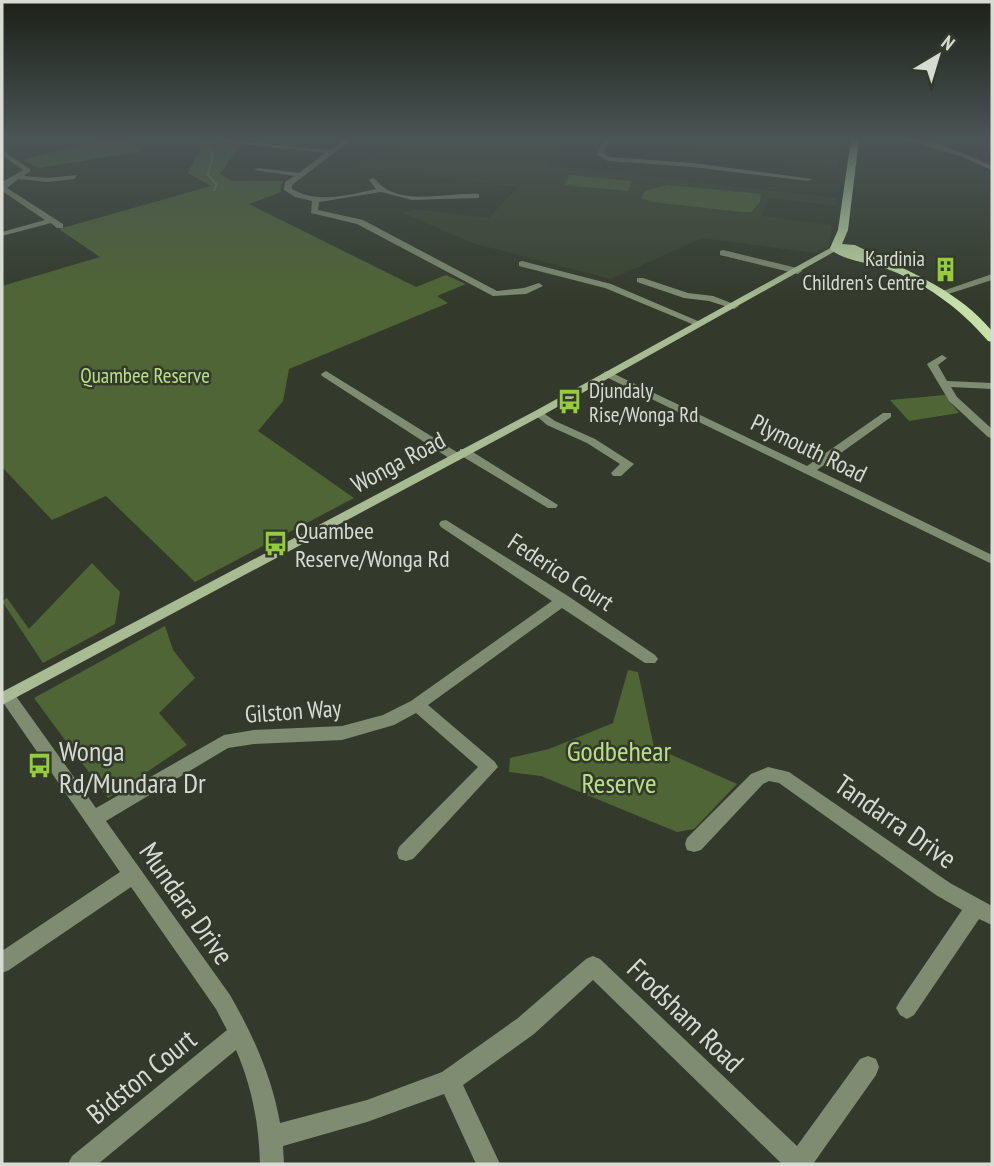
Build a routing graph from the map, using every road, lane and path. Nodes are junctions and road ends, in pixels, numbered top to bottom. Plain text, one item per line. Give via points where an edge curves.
1 (10, 193) edge
2 (294, 193) edge
3 (356, 193) edge
4 (394, 193) edge
5 (847, 193) edge
6 (476, 196) dead end
7 (316, 199) junction
8 (51, 221) junction
9 (60, 226) dead end
10 (2, 234) edge
11 (845, 250) junction
12 (723, 253) dead end
13 (522, 264) dead end
14 (798, 271) junction
15 (992, 277) edge
16 (640, 280) dead end
17 (539, 286) dead end
18 (942, 293) junction
19 (734, 306) junction
20 (700, 324) junction
21 (988, 326) edge
22 (992, 338) edge
23 (942, 358) dead end
24 (326, 374) dead end
25 (608, 374) junction
26 (945, 384) junction
27 (992, 386) edge
28 (539, 413) junction
29 (887, 415) dead end
30 (992, 435) edge
31 (460, 455) junction
32 (808, 471) junction
33 (617, 473) dead end
34 (552, 505) dead end
35 (446, 524) dead end
36 (992, 560) edge
37 (563, 600) junction
38 (650, 659) dead end
39 (4, 698) edge
40 (417, 705) junction
41 (94, 820) junction
42 (694, 844) dead end
43 (406, 853) dead end
44 (132, 875) junction
45 (983, 912) edge
46 (2, 963) edge
47 (907, 1009) dead end
48 (240, 1033) junction
49 (867, 1067) dead end
50 (449, 1080) junction
51 (272, 1137) junction
52 (80, 1164) edge
53 (272, 1164) edge
54 (488, 1164) edge

1 - 8 street
2 - 7 street
3 - 7 street
4 - 6 street via 451,199
5 - 11 main road via 841,234
7 - 17 street via 314,211 360,222 496,294
8 - 9 street
8 - 10 street
11 - 14 main road, Wonga Road
11 - 18 main road
12 - 14 street
13 - 20 street via 601,284
14 - 19 main road, Wonga Road
15 - 18 street
16 - 19 street
18 - 21 main road
19 - 20 main road, Wonga Road
20 - 25 main road, Wonga Road
21 - 22 main road
23 - 26 street via 932,364
24 - 31 street
25 - 28 main road, Wonga Road
25 - 32 street, Plymouth Road
26 - 27 street
26 - 30 street via 963,410
28 - 31 main road, Wonga Road
28 - 33 street via 628,464
29 - 32 street
31 - 34 street
31 - 39 main road, Wonga Road
32 - 36 street, Plymouth Road
35 - 37 street, Federico Court
37 - 38 street, Federico Court
37 - 40 street, Gilston Way
39 - 41 street, Mundara Drive
40 - 41 street, Gilston Way via 354,732 224,742
40 - 43 street via 489,767
41 - 44 street, Mundara Drive
42 - 45 street, Tandarra Drive via 746,789 768,774 783,777
44 - 46 street
44 - 48 street, Mundara Drive
45 - 47 street
48 - 51 street, Mundara Drive via 262,1090
48 - 52 street, Bidston Court
49 - 50 street, Frodsham Road via 799,1164 593,966 526,1026
50 - 51 street, Frodsham Road via 367,1111
50 - 54 street
51 - 53 street, Mundara Drive

